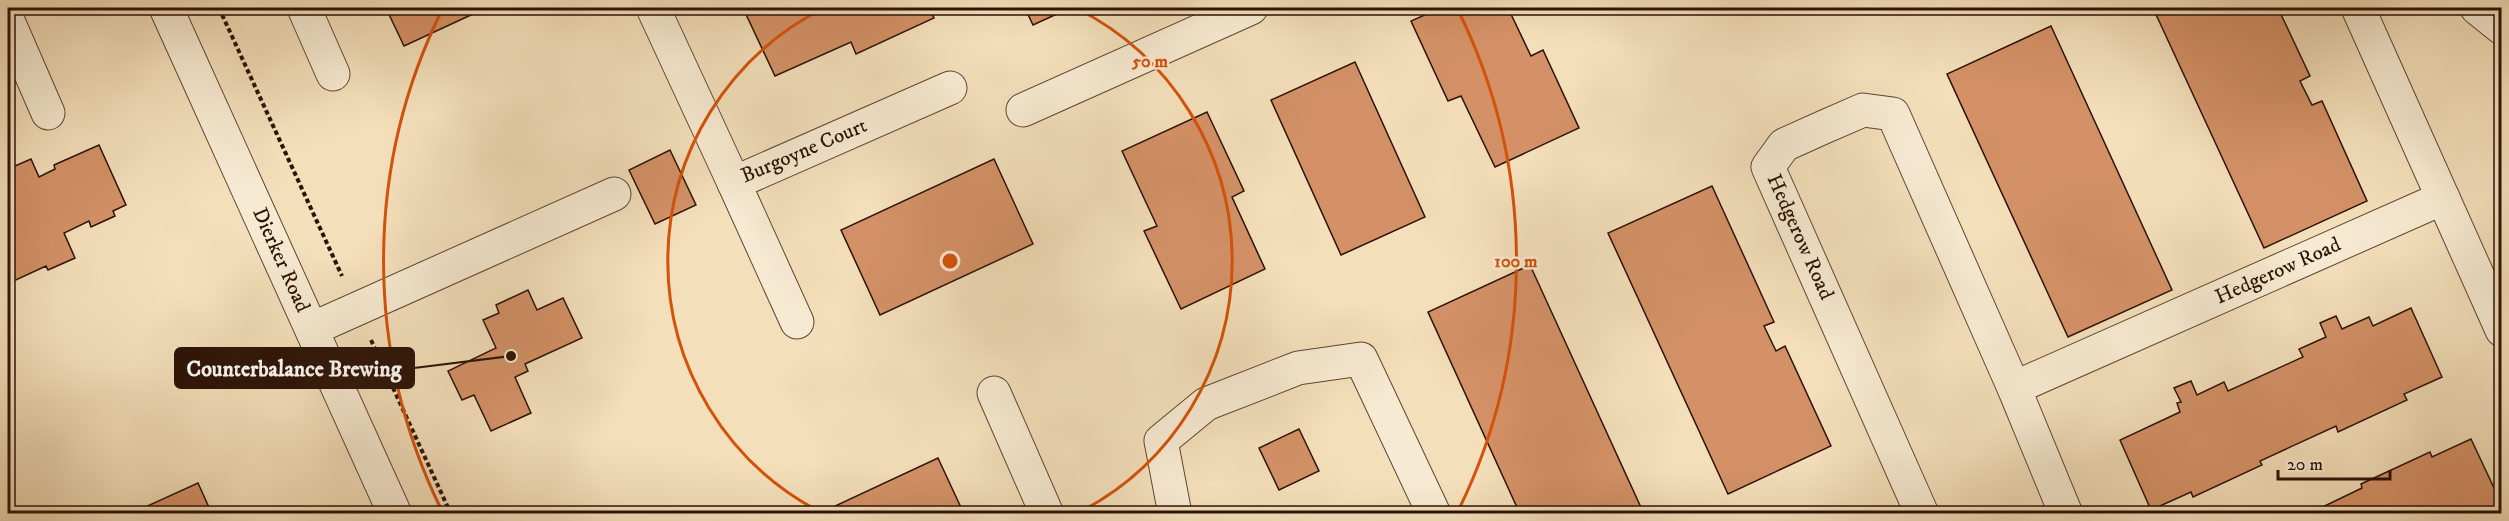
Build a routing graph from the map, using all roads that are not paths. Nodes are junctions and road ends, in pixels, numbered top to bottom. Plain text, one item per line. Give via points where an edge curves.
1 (166, 8) edge
2 (304, 8) edge
3 (653, 8) edge
4 (1251, 8) edge
5 (2358, 8) edge
6 (2477, 8) edge
7 (8, 21) edge
8 (2502, 28) edge
9 (333, 74) dead end
10 (950, 88) dead end
11 (1023, 110) dead end
12 (48, 112) dead end
13 (734, 183) junction
14 (614, 194) dead end
15 (2443, 198) junction
16 (797, 322) dead end
17 (312, 329) junction
18 (2502, 330) edge
19 (2014, 388) junction
20 (994, 393) dead end
21 (395, 513) edge
22 (1047, 513) edge
23 (1175, 513) edge
24 (1434, 513) edge
25 (1922, 513) edge
26 (2066, 513) edge

1 - 17 street, Dierker Road
2 - 9 street
3 - 13 street, Burgoyne Court
4 - 11 street
5 - 15 street
6 - 8 street
7 - 12 street
10 - 13 street, Burgoyne Court
13 - 16 street
14 - 17 street
15 - 18 street
15 - 19 street, Hedgerow Road
17 - 21 street, Dierker Road
19 - 25 street, Hedgerow Road via 1893,114 1863,110 1784,145 1768,166
19 - 26 street, Hedgerow Road
20 - 22 street
23 - 24 street via 1161,441 1206,404 1298,368 1361,359

